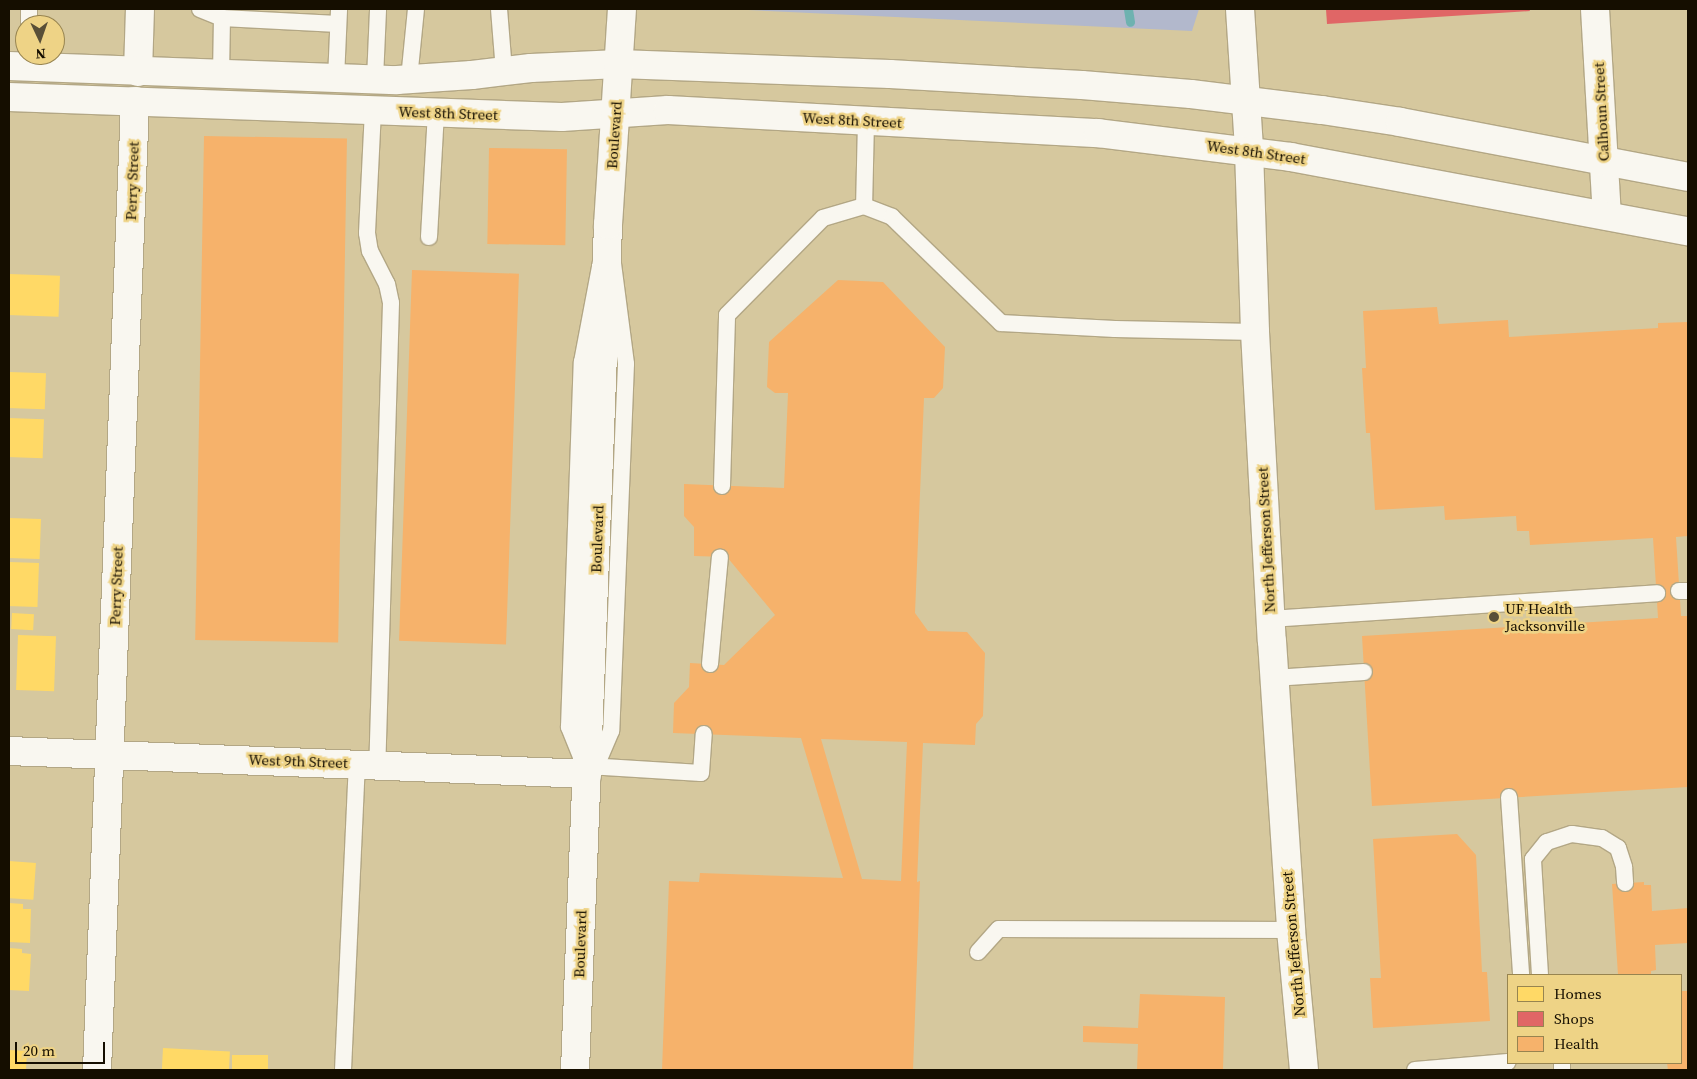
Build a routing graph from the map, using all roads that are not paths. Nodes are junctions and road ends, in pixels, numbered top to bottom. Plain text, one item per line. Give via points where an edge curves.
1 (140, 9) edge
2 (200, 9) edge
3 (378, 9) edge
4 (416, 9) edge
5 (499, 9) edge
6 (622, 9) edge
7 (1240, 9) edge
8 (1595, 9) edge
9 (339, 17) edge
10 (222, 18) junction
11 (619, 64) junction
12 (48, 65) edge
13 (504, 71) junction
14 (138, 72) junction
15 (221, 75) junction
16 (336, 79) junction
17 (375, 79) junction
18 (409, 79) junction
19 (9, 96) edge
20 (1246, 100) junction
21 (135, 101) junction
22 (373, 110) junction
23 (436, 112) junction
24 (615, 113) junction
25 (866, 121) junction
26 (1249, 150) junction
27 (1604, 162) junction
28 (1688, 177) edge
29 (864, 206) junction
30 (1607, 216) junction
31 (1688, 231) edge
32 (429, 237) dead end
33 (1255, 332) junction
34 (722, 486) dead end
35 (720, 557) dead end
36 (1657, 593) dead end
37 (1270, 619) junction
38 (710, 664) dead end
39 (1364, 672) dead end
40 (1274, 678) junction
41 (704, 734) dead end
42 (9, 751) edge
43 (109, 754) junction
44 (367, 764) junction
45 (590, 769) junction
46 (1508, 798) dead end
47 (1625, 883) dead end
48 (1291, 930) junction
49 (978, 952) dead end
50 (1521, 974) edge
51 (1540, 974) edge
52 (1507, 1062) edge
53 (97, 1070) edge
54 (343, 1070) edge
55 (575, 1070) edge
56 (1304, 1070) edge
57 (1415, 1070) edge

1 - 14 street
2 - 10 lane
3 - 17 lane
4 - 18 lane
5 - 13 lane
6 - 11 street, Boulevard
7 - 20 street, North Jefferson Street
8 - 27 street, Calhoun Street
9 - 10 lane
9 - 16 lane
10 - 15 lane
11 - 13 street, West 8th Street
11 - 20 street, West 8th Street via 990,79
11 - 24 street, Boulevard
12 - 14 street, West 8th Street
13 - 18 street, West 8th Street
14 - 15 street, West 8th Street
15 - 16 street, West 8th Street
16 - 17 street, West 8th Street
17 - 18 street, West 8th Street
19 - 21 street, West 8th Street
20 - 26 street, North Jefferson Street
20 - 27 street, West 8th Street via 1400,122
21 - 22 street, West 8th Street
21 - 43 street, Perry Street
22 - 23 street, West 8th Street
22 - 44 lane via 366,233 370,251 387,284 391,304
23 - 24 street, West 8th Street via 562,117
23 - 32 lane
24 - 25 street, West 8th Street via 668,110
24 - 45 street, Boulevard via 608,225
25 - 26 street, West 8th Street via 1098,133
25 - 29 lane
26 - 30 street, West 8th Street via 1367,169
26 - 33 street, North Jefferson Street
27 - 28 street, West 8th Street
27 - 30 street, Calhoun Street
29 - 33 lane via 892,217 1001,323
29 - 34 lane via 823,218 727,315
30 - 31 street, West 8th Street
33 - 37 street, North Jefferson Street
35 - 38 lane
36 - 37 lane
37 - 40 street, North Jefferson Street
39 - 40 lane
40 - 48 street, North Jefferson Street
41 - 45 lane via 700,773
42 - 43 street, West 9th Street
43 - 44 street, West 9th Street
43 - 53 street, Perry Street
44 - 45 street, West 9th Street
44 - 54 lane
45 - 55 street, Boulevard
46 - 50 lane
47 - 51 lane via 1618,848 1602,838 1572,834 1547,842 1533,859
48 - 49 lane via 999,929
48 - 56 street, North Jefferson Street
52 - 57 lane

